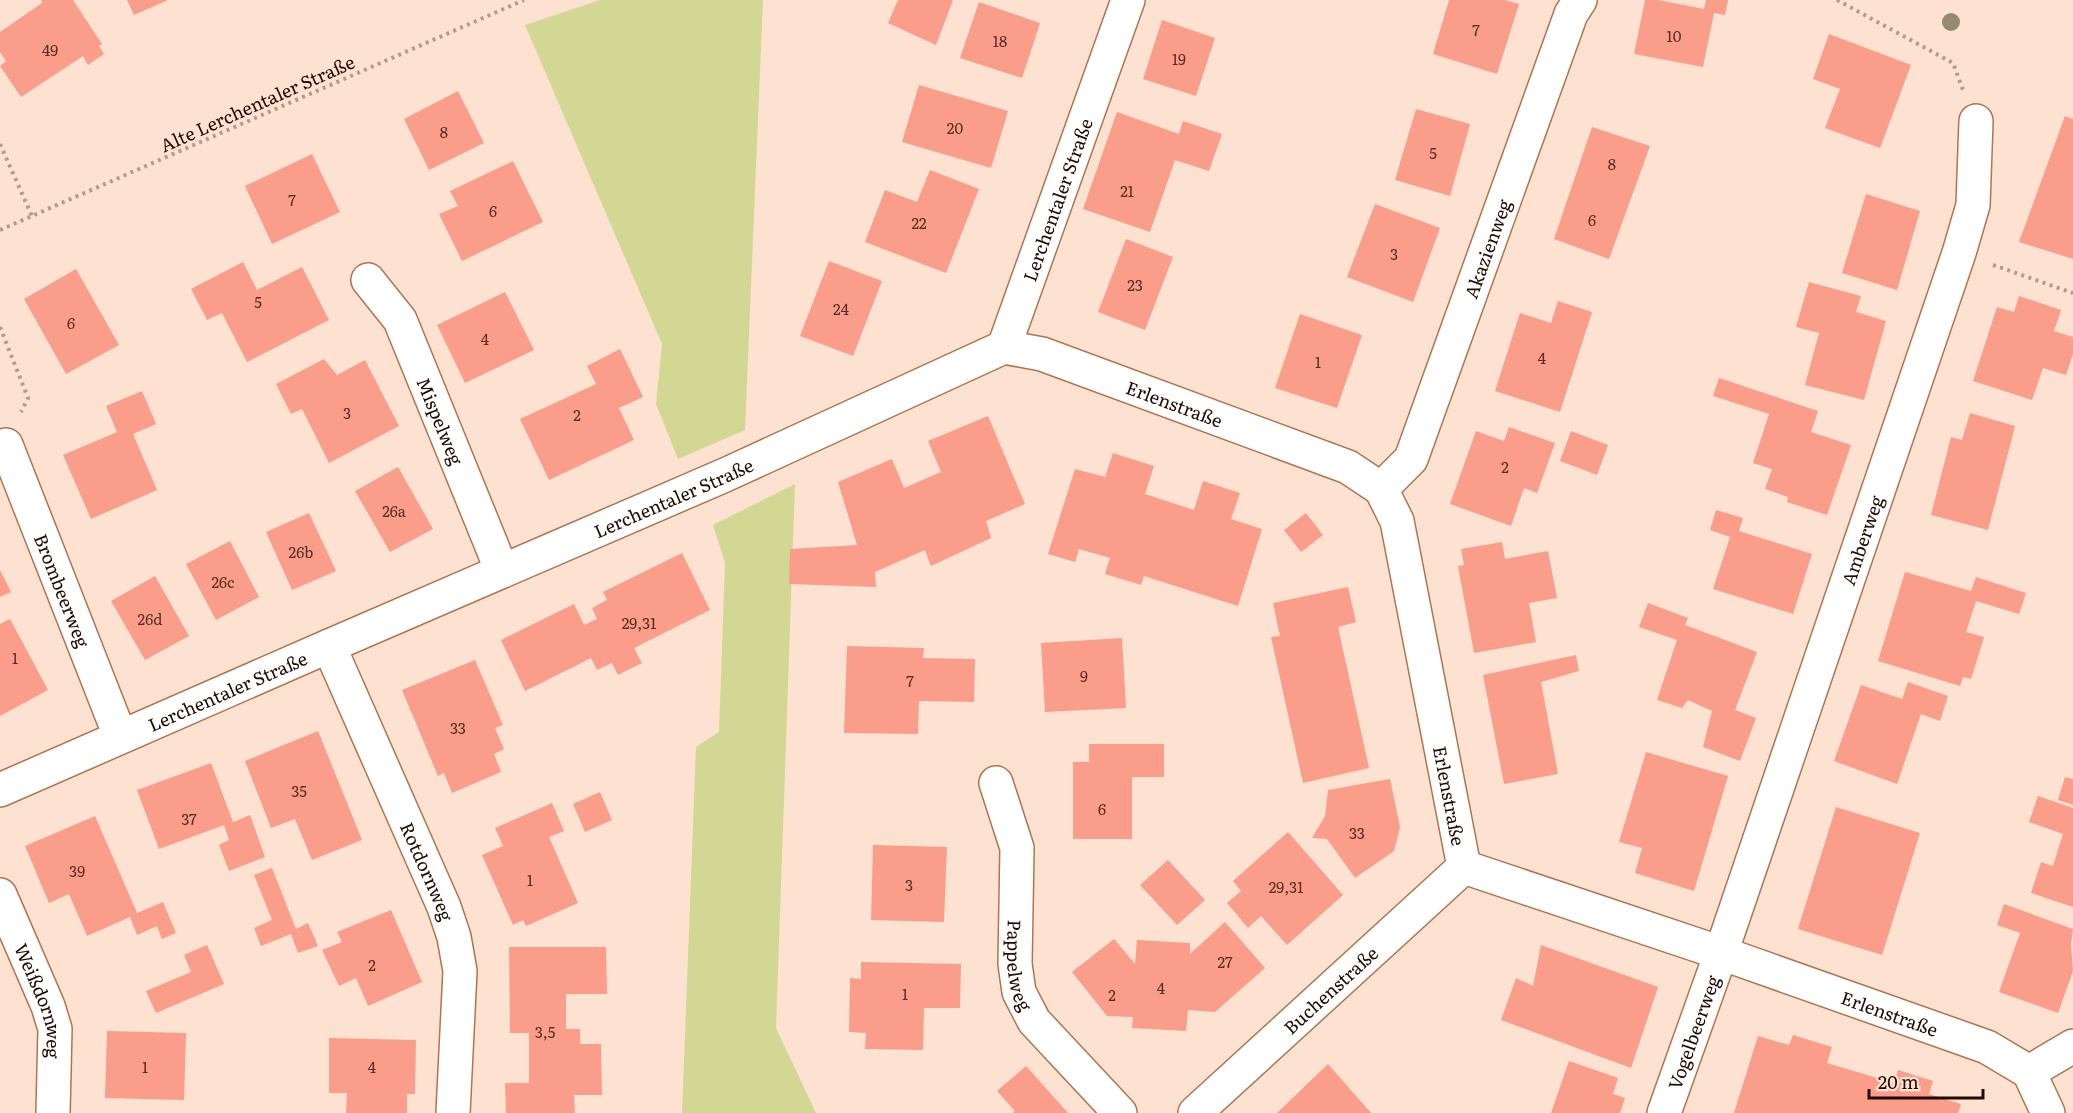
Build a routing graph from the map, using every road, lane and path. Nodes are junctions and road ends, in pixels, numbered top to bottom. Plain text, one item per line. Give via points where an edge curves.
1 (524, 0) edge
2 (1128, 0) edge
3 (1580, 0) edge
4 (1837, 0) edge
5 (1976, 121) joint
6 (0, 144) edge
7 (32, 216) junction
8 (0, 230) edge
9 (1959, 253) junction
10 (368, 280) dead end
11 (2073, 293) edge
12 (0, 327) edge
13 (1005, 347) junction
14 (6, 445) joint
15 (1381, 489) junction
16 (502, 571) junction
17 (328, 646) junction
18 (120, 736) junction
19 (996, 783) dead end
20 (0, 790) edge
21 (1464, 867) junction
22 (0, 895) edge
23 (1721, 953) junction
24 (2073, 1046) edge
25 (2029, 1072) junction
26 (53, 1113) edge
27 (453, 1113) edge
28 (1120, 1113) edge
29 (1195, 1113) edge
30 (1664, 1113) edge
31 (2048, 1113) edge

1 - 7 path, Alte Lerchentaler Straße
2 - 13 street, Lerchentaler Straße
3 - 15 street, Akazienweg via 1571,14 1411,459
4 - 5 path via 1953,63
5 - 9 street, Amberweg via 1973,205
6 - 7 path
7 - 8 path, Alte Lerchentaler Straße
9 - 11 path
9 - 23 street, Amberweg
10 - 16 street, Mispelweg via 400,320
12 - 14 path via 28,398
13 - 15 street, Erlenstraße via 1042,354 1348,467
13 - 16 street, Lerchentaler Straße via 736,471
14 - 18 street, Brombeerweg
15 - 21 street, Erlenstraße via 1396,521
16 - 17 street, Lerchentaler Straße
17 - 18 street, Lerchentaler Straße
17 - 27 street, Rotdornweg via 454,937 460,970
18 - 20 street, Lerchentaler Straße
19 - 28 street, Pappelweg via 1017,848 1015,964 1019,992 1034,1021
21 - 23 street, Erlenstraße
21 - 29 street, Buchenstraße
22 - 26 street, Weißdornweg via 55,1029
23 - 25 street, Erlenstraße via 1987,1047
23 - 30 street, Vogelbeerweg
24 - 25 street
25 - 31 street

